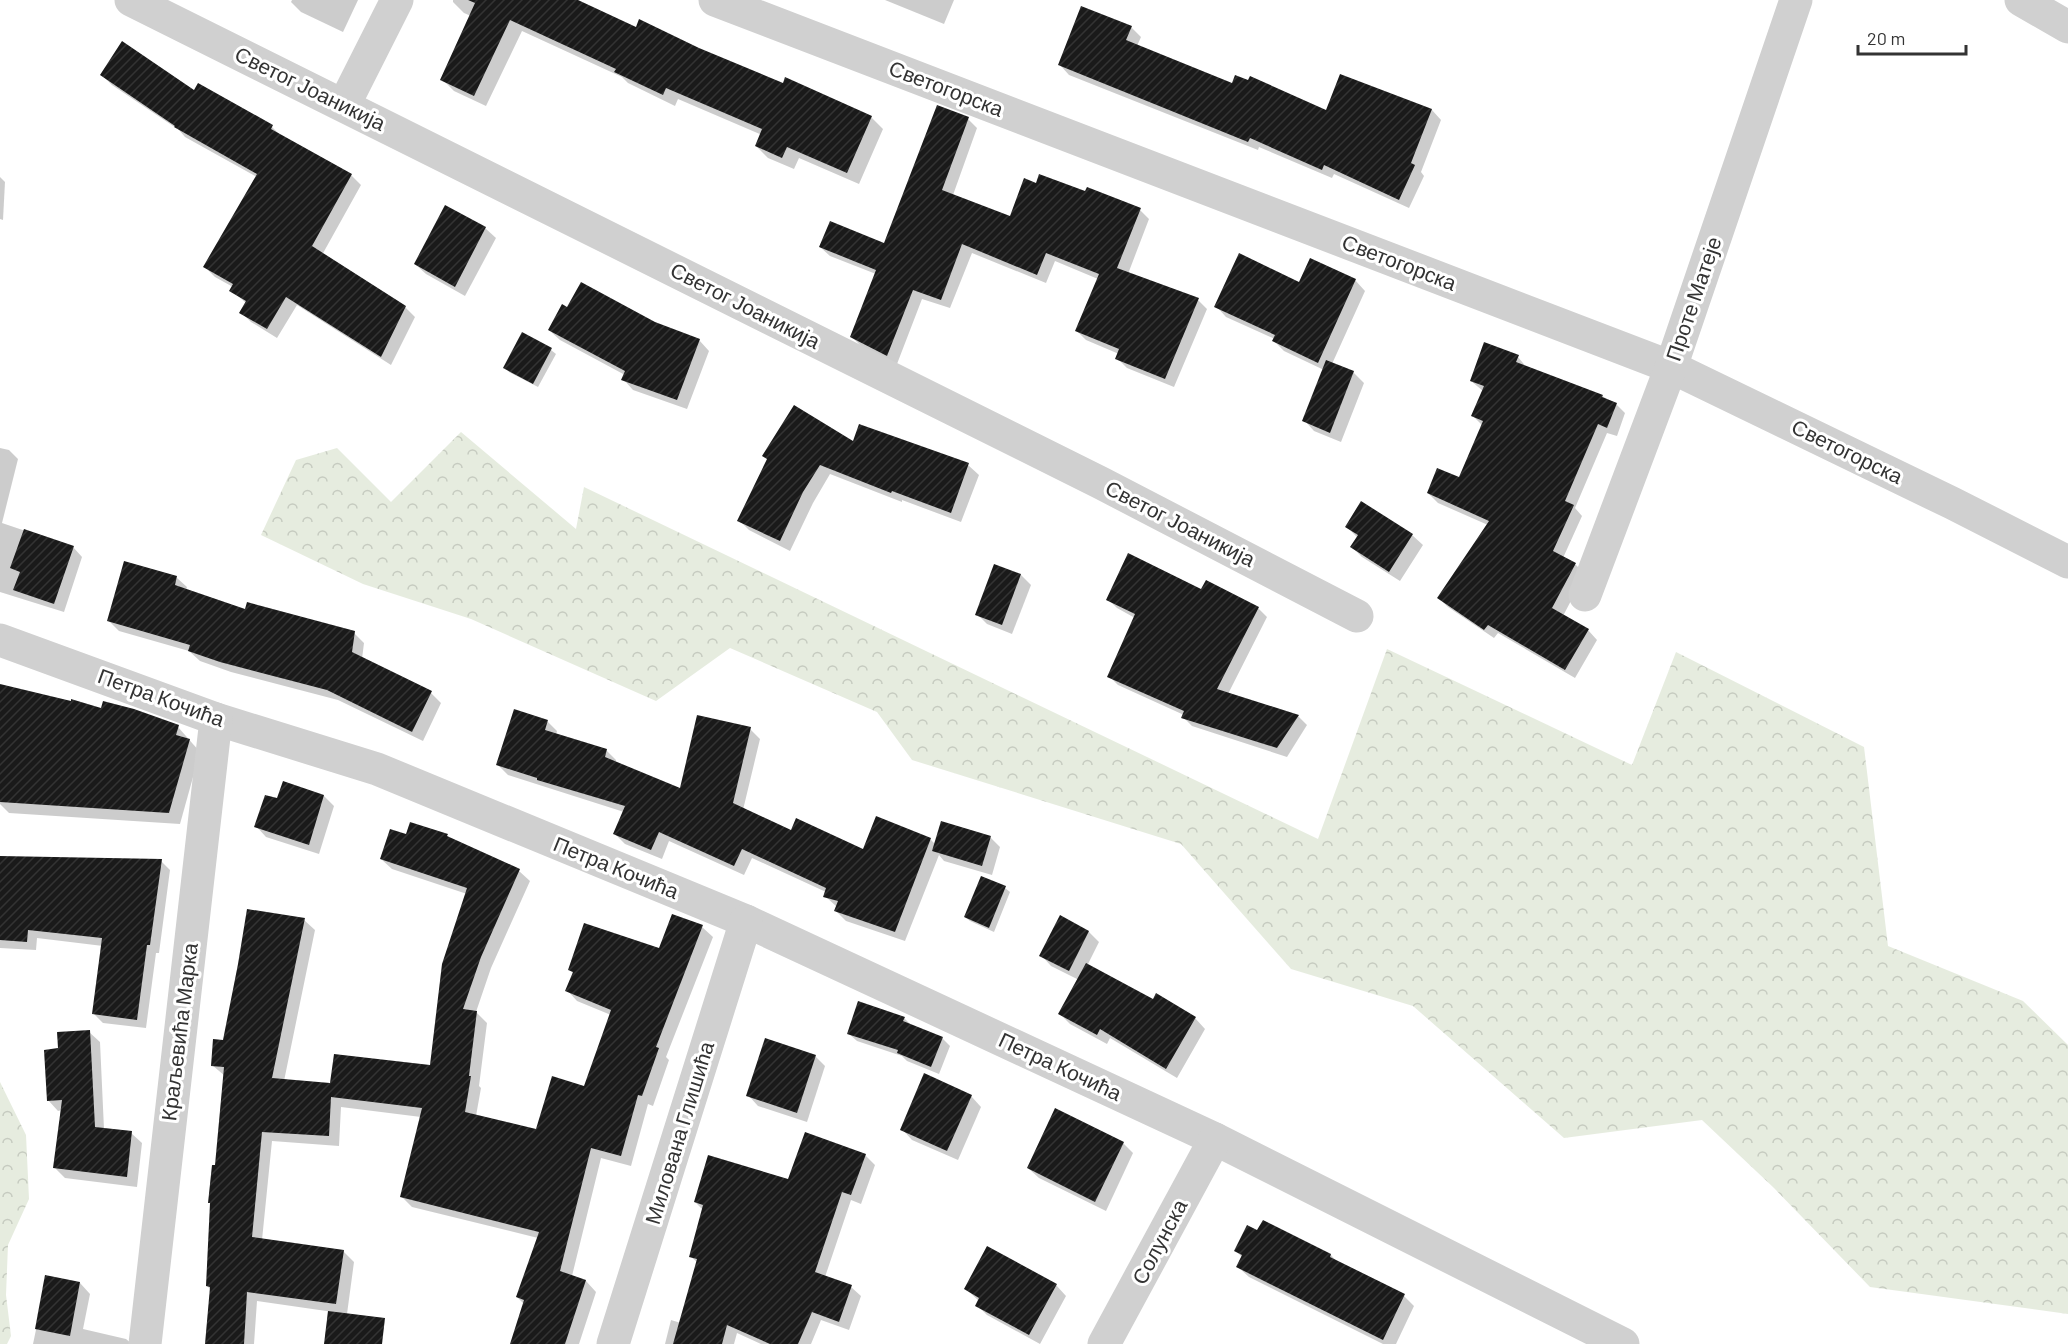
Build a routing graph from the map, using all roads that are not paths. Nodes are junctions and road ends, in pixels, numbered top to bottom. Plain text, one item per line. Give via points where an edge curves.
1 (131, 0) edge
2 (397, 0) edge
3 (715, 0) edge
4 (1796, 0) edge
5 (2021, 0) edge
6 (2068, 27) edge
7 (344, 105) junction
8 (1671, 367) junction
9 (2068, 562) edge
10 (1585, 595) dead end
11 (1357, 616) dead end
12 (0, 639) edge
13 (216, 719) junction
14 (746, 921) junction
15 (1215, 1139) junction
16 (145, 1344) edge
17 (613, 1344) edge
18 (1104, 1344) edge
19 (1623, 1344) edge

1 - 7 street, Светог Јоаникија
2 - 7 street
3 - 8 street, Светогорска
4 - 8 street, Проте Матеје
5 - 6 street
7 - 11 street, Светог Јоаникија via 1101,483
8 - 9 street, Светогорска
8 - 10 street, Проте Матеје
12 - 13 street, Петра Кочића
13 - 14 street, Петра Кочића via 377,769
13 - 16 street, Краљевића Марка
14 - 15 street, Петра Кочића
14 - 17 street, Милована Глишића
15 - 18 street, Солунска
15 - 19 street, Петра Кочића

